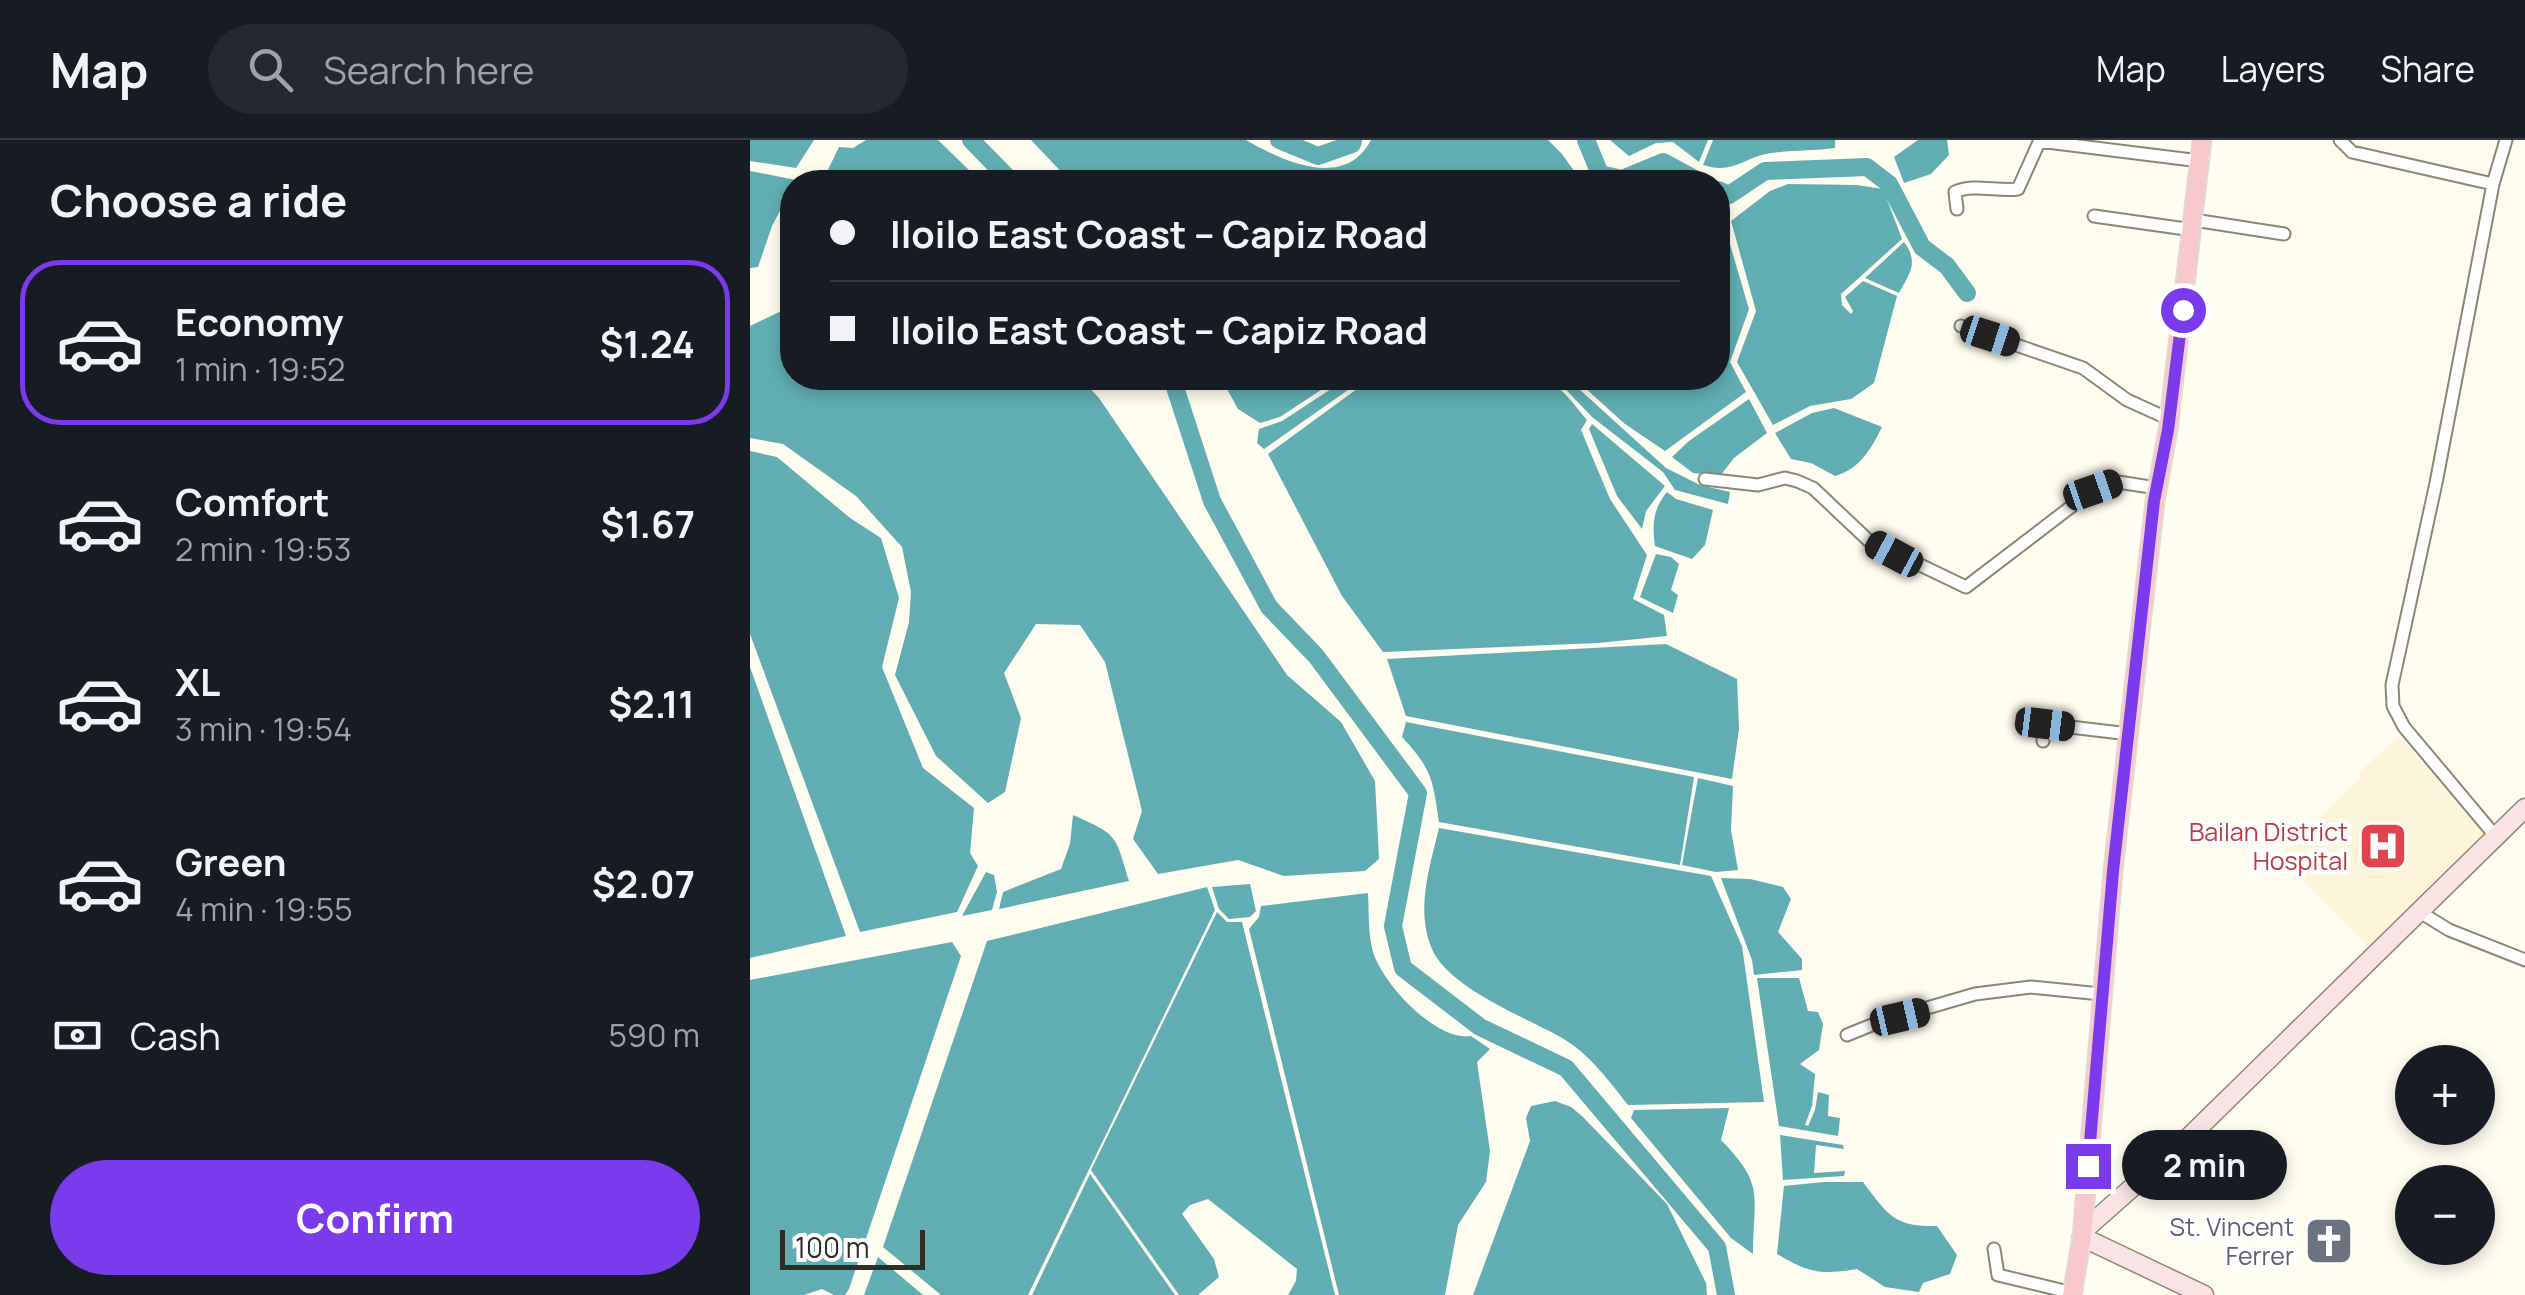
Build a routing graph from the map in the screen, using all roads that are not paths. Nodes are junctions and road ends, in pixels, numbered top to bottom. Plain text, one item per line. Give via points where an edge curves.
1 (2039, 140) edge
2 (2202, 140) edge
3 (2340, 140) edge
4 (2506, 140) edge
5 (2200, 161) junction
6 (2493, 184) junction
7 (1957, 209) dead end
8 (2094, 216) dead end
9 (2193, 225) junction
10 (2284, 234) dead end
11 (1961, 326) dead end
12 (2170, 419) junction
13 (1705, 479) dead end
14 (2157, 488) junction
15 (2129, 734) junction
16 (2042, 742) dead end
17 (2525, 808) edge
18 (2497, 838) junction
19 (2420, 912) junction
20 (2525, 960) edge
21 (2102, 994) junction
22 (1847, 1034) dead end
23 (2082, 1234) junction
24 (1994, 1249) dead end
25 (2073, 1294) edge
26 (2204, 1295) edge

1 - 5 street
1 - 7 street via 2018,189 1962,188 1955,192
2 - 5 main road
3 - 6 street via 2352,152
4 - 6 street
5 - 9 main road
6 - 18 street via 2392,685 2404,727
8 - 9 street
9 - 10 street
9 - 12 main road
11 - 12 street via 2083,368
12 - 14 main road
13 - 14 street via 1758,486 1785,478 1814,488 1868,540 1966,587 2093,490 2118,482
14 - 15 main road
15 - 16 street via 2045,724
15 - 21 main road
17 - 18 main road
18 - 19 main road
19 - 20 street
19 - 23 main road
21 - 22 street via 2030,987 1975,994
21 - 23 main road
23 - 25 main road
23 - 26 main road
24 - 25 street via 1998,1275

